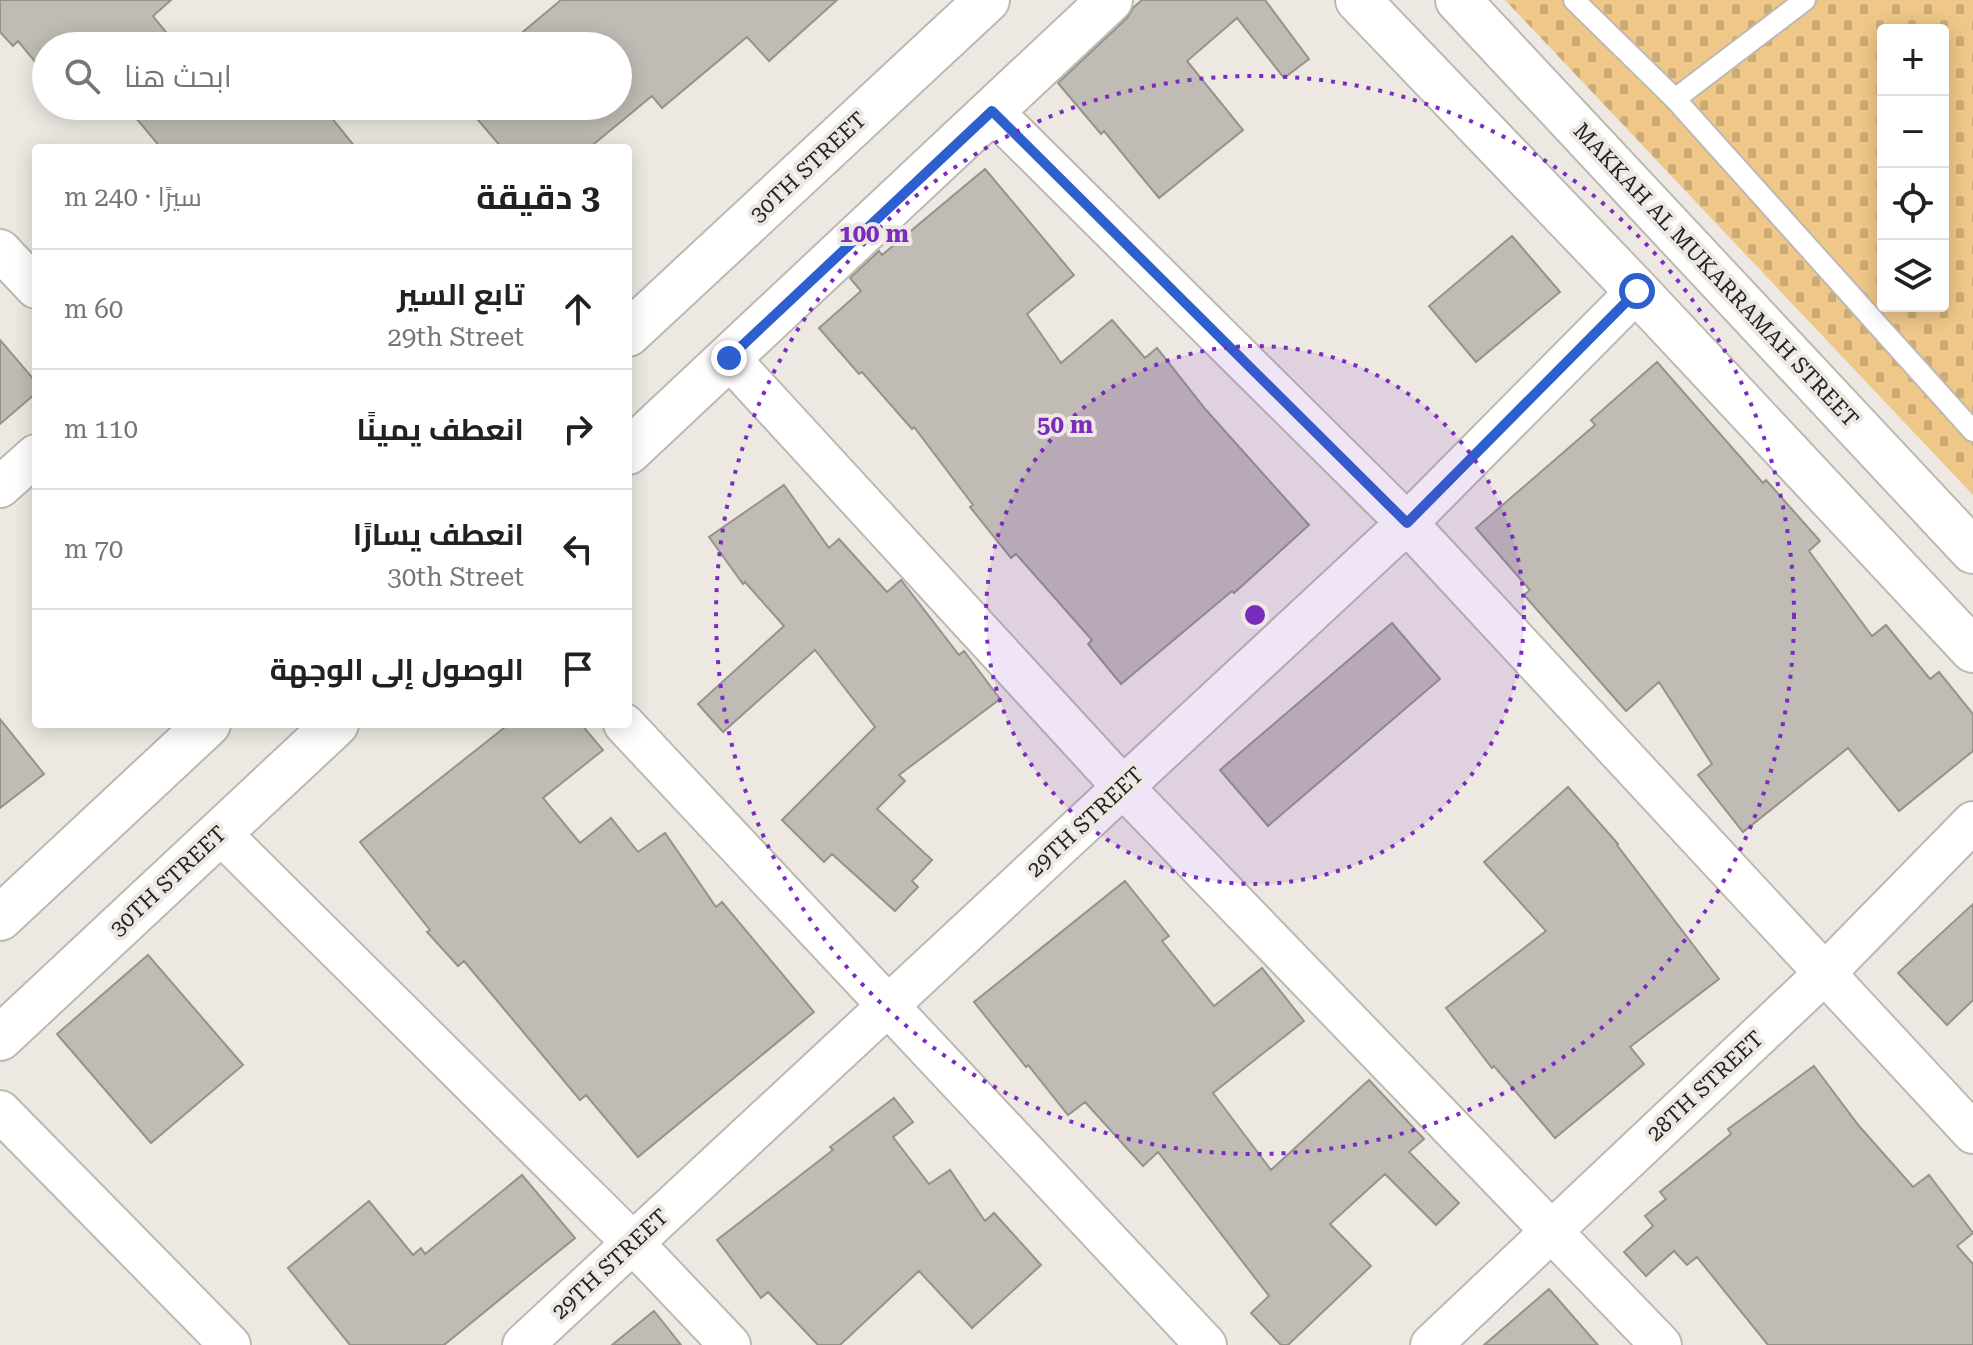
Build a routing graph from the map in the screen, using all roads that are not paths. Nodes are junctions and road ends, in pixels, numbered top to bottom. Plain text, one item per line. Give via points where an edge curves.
1 (987, 0) edge
2 (1110, 0) edge
3 (1358, 0) edge
4 (1458, 0) edge
5 (1574, 0) edge
6 (1805, 0) edge
7 (1675, 99) junction
8 (992, 111) junction
9 (0, 250) edge
10 (32, 284) edge
11 (1637, 291) junction
12 (632, 330) edge
13 (729, 358) junction
14 (1973, 431) edge
15 (632, 448) edge
16 (32, 459) edge
17 (0, 487) edge
18 (1407, 523) junction
19 (1973, 551) edge
20 (1973, 650) edge
21 (204, 728) edge
22 (332, 728) edge
23 (628, 728) edge
24 (1123, 787) junction
25 (1973, 822) edge
26 (220, 833) junction
27 (0, 918) edge
28 (1824, 974) junction
29 (888, 1005) junction
30 (0, 1038) edge
31 (0, 1111) edge
32 (1973, 1133) edge
33 (1551, 1231) junction
34 (633, 1243) junction
35 (230, 1345) edge
36 (523, 1345) edge
37 (730, 1345) edge
38 (1206, 1345) edge
39 (1431, 1345) edge
40 (1661, 1345) edge

1 - 12 street, 30TH STREET
2 - 8 street
3 - 11 street
4 - 19 street, MAKKAH AL MUKARRAMAH STREET
5 - 7 lane
6 - 7 lane
7 - 14 lane
8 - 13 street
8 - 18 street
9 - 10 street
11 - 18 street, 29TH STREET
11 - 20 street
13 - 15 street
13 - 24 street
16 - 17 street
18 - 24 street, 29TH STREET
18 - 28 street
21 - 27 street
22 - 26 street, 30TH STREET
23 - 29 street
24 - 29 street, 29TH STREET
24 - 33 street
25 - 28 street, 28TH STREET
26 - 30 street, 30TH STREET
26 - 34 street
28 - 32 street
28 - 33 street, 28TH STREET
29 - 34 street, 29TH STREET
29 - 38 street
31 - 35 street
33 - 39 street, 28TH STREET
33 - 40 street
34 - 36 street, 29TH STREET
34 - 37 street

